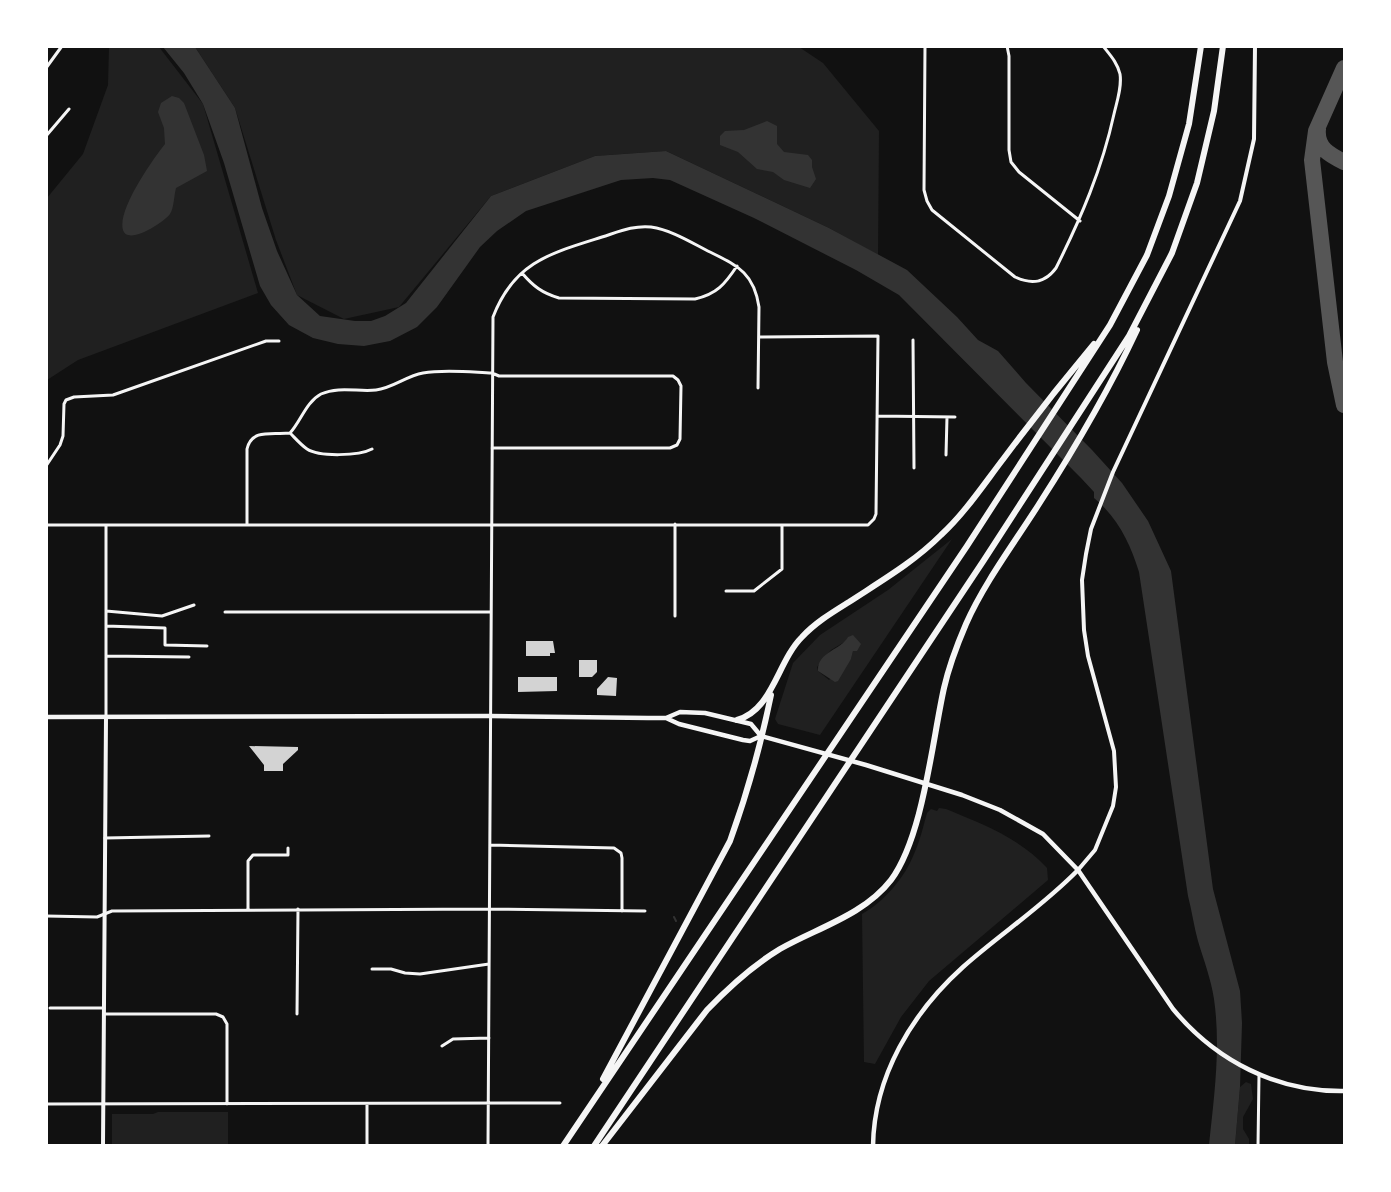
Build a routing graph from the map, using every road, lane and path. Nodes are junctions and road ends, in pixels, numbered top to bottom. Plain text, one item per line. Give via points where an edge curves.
1 (62, 46) edge
2 (925, 46) edge
3 (1007, 46) edge
4 (1103, 46) edge
5 (1201, 46) edge
6 (1223, 46) edge
7 (1255, 46) edge
8 (46, 68) edge
9 (69, 109) dead end
10 (47, 134) edge
11 (1080, 221) junction
12 (737, 266) junction
13 (522, 273) junction
14 (1161, 276) junction
15 (1110, 325) junction
16 (759, 337) junction
17 (913, 340) dead end
18 (279, 341) dead end
19 (492, 373) junction
20 (758, 388) dead end
21 (877, 416) junction
22 (914, 417) junction
23 (947, 417) junction
24 (955, 417) dead end
25 (290, 433) junction
26 (492, 448) junction
27 (372, 449) dead end
28 (946, 455) dead end
29 (46, 466) edge
30 (914, 468) dead end
31 (247, 524) junction
32 (491, 524) junction
33 (46, 525) edge
34 (106, 525) junction
35 (675, 525) junction
36 (782, 525) junction
37 (726, 591) dead end
38 (194, 605) dead end
39 (106, 611) junction
40 (225, 612) dead end
41 (491, 612) junction
42 (675, 616) dead end
43 (106, 626) junction
44 (207, 646) dead end
45 (106, 656) junction
46 (189, 657) dead end
47 (772, 688) junction
48 (490, 716) junction
49 (46, 717) edge
50 (106, 717) junction
51 (666, 718) junction
52 (736, 720) junction
53 (761, 736) junction
54 (925, 784) junction
55 (208, 836) dead end
56 (105, 838) junction
57 (490, 845) junction
58 (288, 848) dead end
59 (1078, 870) junction
60 (248, 909) junction
61 (298, 909) junction
62 (490, 909) junction
63 (622, 911) junction
64 (645, 911) dead end
65 (46, 916) edge
66 (105, 916) junction
67 (489, 964) junction
68 (372, 969) dead end
69 (50, 1008) dead end
70 (104, 1008) junction
71 (104, 1014) junction
72 (297, 1014) dead end
73 (489, 1038) junction
74 (442, 1046) dead end
75 (1259, 1075) junction
76 (1344, 1091) edge
77 (560, 1103) dead end
78 (46, 1104) edge
79 (104, 1104) junction
80 (227, 1104) junction
81 (367, 1104) junction
82 (489, 1104) junction
83 (584, 1114) junction
84 (103, 1146) edge
85 (367, 1146) edge
86 (489, 1146) edge
87 (563, 1146) edge
88 (594, 1146) edge
89 (602, 1146) edge
90 (873, 1146) edge
91 (1258, 1146) edge

1 - 8 street
2 - 11 street via 924,190 932,210 1026,282 1050,276
3 - 11 street via 1011,162
4 - 11 street via 1117,66 1120,86 1108,143
5 - 15 highway via 1189,124 1169,196 1147,255
6 - 14 highway via 1200,171
7 - 59 street via 1254,139 1240,201 1113,472 1086,554 1082,605 1088,656 1114,751 1116,787 1113,806 1095,850
9 - 10 street
12 - 13 street via 666,231 642,227 556,251
12 - 13 street via 715,292 695,298 559,298 534,287
12 - 16 street via 757,294
13 - 19 street via 498,304 494,317
14 - 54 highway via 1126,354 1084,432 967,621 944,687
14 - 88 highway via 1130,336
15 - 47 highway via 961,514 926,550 800,638 783,662
15 - 83 highway via 967,546
16 - 20 street
16 - 21 street via 878,336
17 - 22 street
18 - 29 street via 266,341 113,395 70,398 64,404 60,445
19 - 25 street via 426,372 376,390 320,394
19 - 26 street
19 - 26 street via 673,376 681,386 680,439 670,448
21 - 22 street
21 - 36 street via 876,514 871,523
22 - 23 street
22 - 30 street
23 - 24 street
23 - 28 street
25 - 27 street via 315,453 356,454
25 - 31 street via 261,434 248,443
26 - 32 street
31 - 32 street
31 - 34 street
32 - 35 street
32 - 41 street
33 - 34 street
34 - 39 street
35 - 36 street
35 - 42 street
36 - 37 street via 782,569 754,591
38 - 39 street via 162,616
39 - 43 street
40 - 41 street
41 - 48 street
43 - 44 street via 165,628 165,645
43 - 45 street
45 - 46 street
45 - 50 street
47 - 52 highway via 752,713
47 - 53 highway
48 - 50 main road
48 - 51 main road
48 - 57 street
49 - 50 main road
50 - 56 street
51 - 52 main road via 680,712
51 - 53 main road via 743,740
52 - 53 main road via 755,727
53 - 54 main road
53 - 83 highway via 730,841
54 - 59 main road via 1000,810 1043,834
54 - 89 highway via 905,855 889,882 860,908 781,949 724,992
55 - 56 street
56 - 66 street
57 - 62 street
57 - 63 street via 614,848 622,858
58 - 60 street via 288,855 253,855 248,861
59 - 75 main road via 1173,1009 1218,1052
59 - 90 main road via 1054,895 963,967 912,1024 884,1082
60 - 61 street
60 - 66 street via 112,911
61 - 62 street
61 - 72 street
62 - 63 street
62 - 67 street
63 - 64 street
65 - 66 street
66 - 70 street
67 - 68 street via 420,974
67 - 73 street
69 - 70 street
70 - 71 street
71 - 79 street
71 - 80 street via 223,1017 227,1024
73 - 74 street via 453,1040
73 - 82 street
75 - 76 main road via 1297,1087
75 - 91 street
77 - 82 street
78 - 79 street
79 - 80 street
79 - 84 street
80 - 81 street
81 - 82 street
81 - 85 street
82 - 86 street
83 - 87 highway

